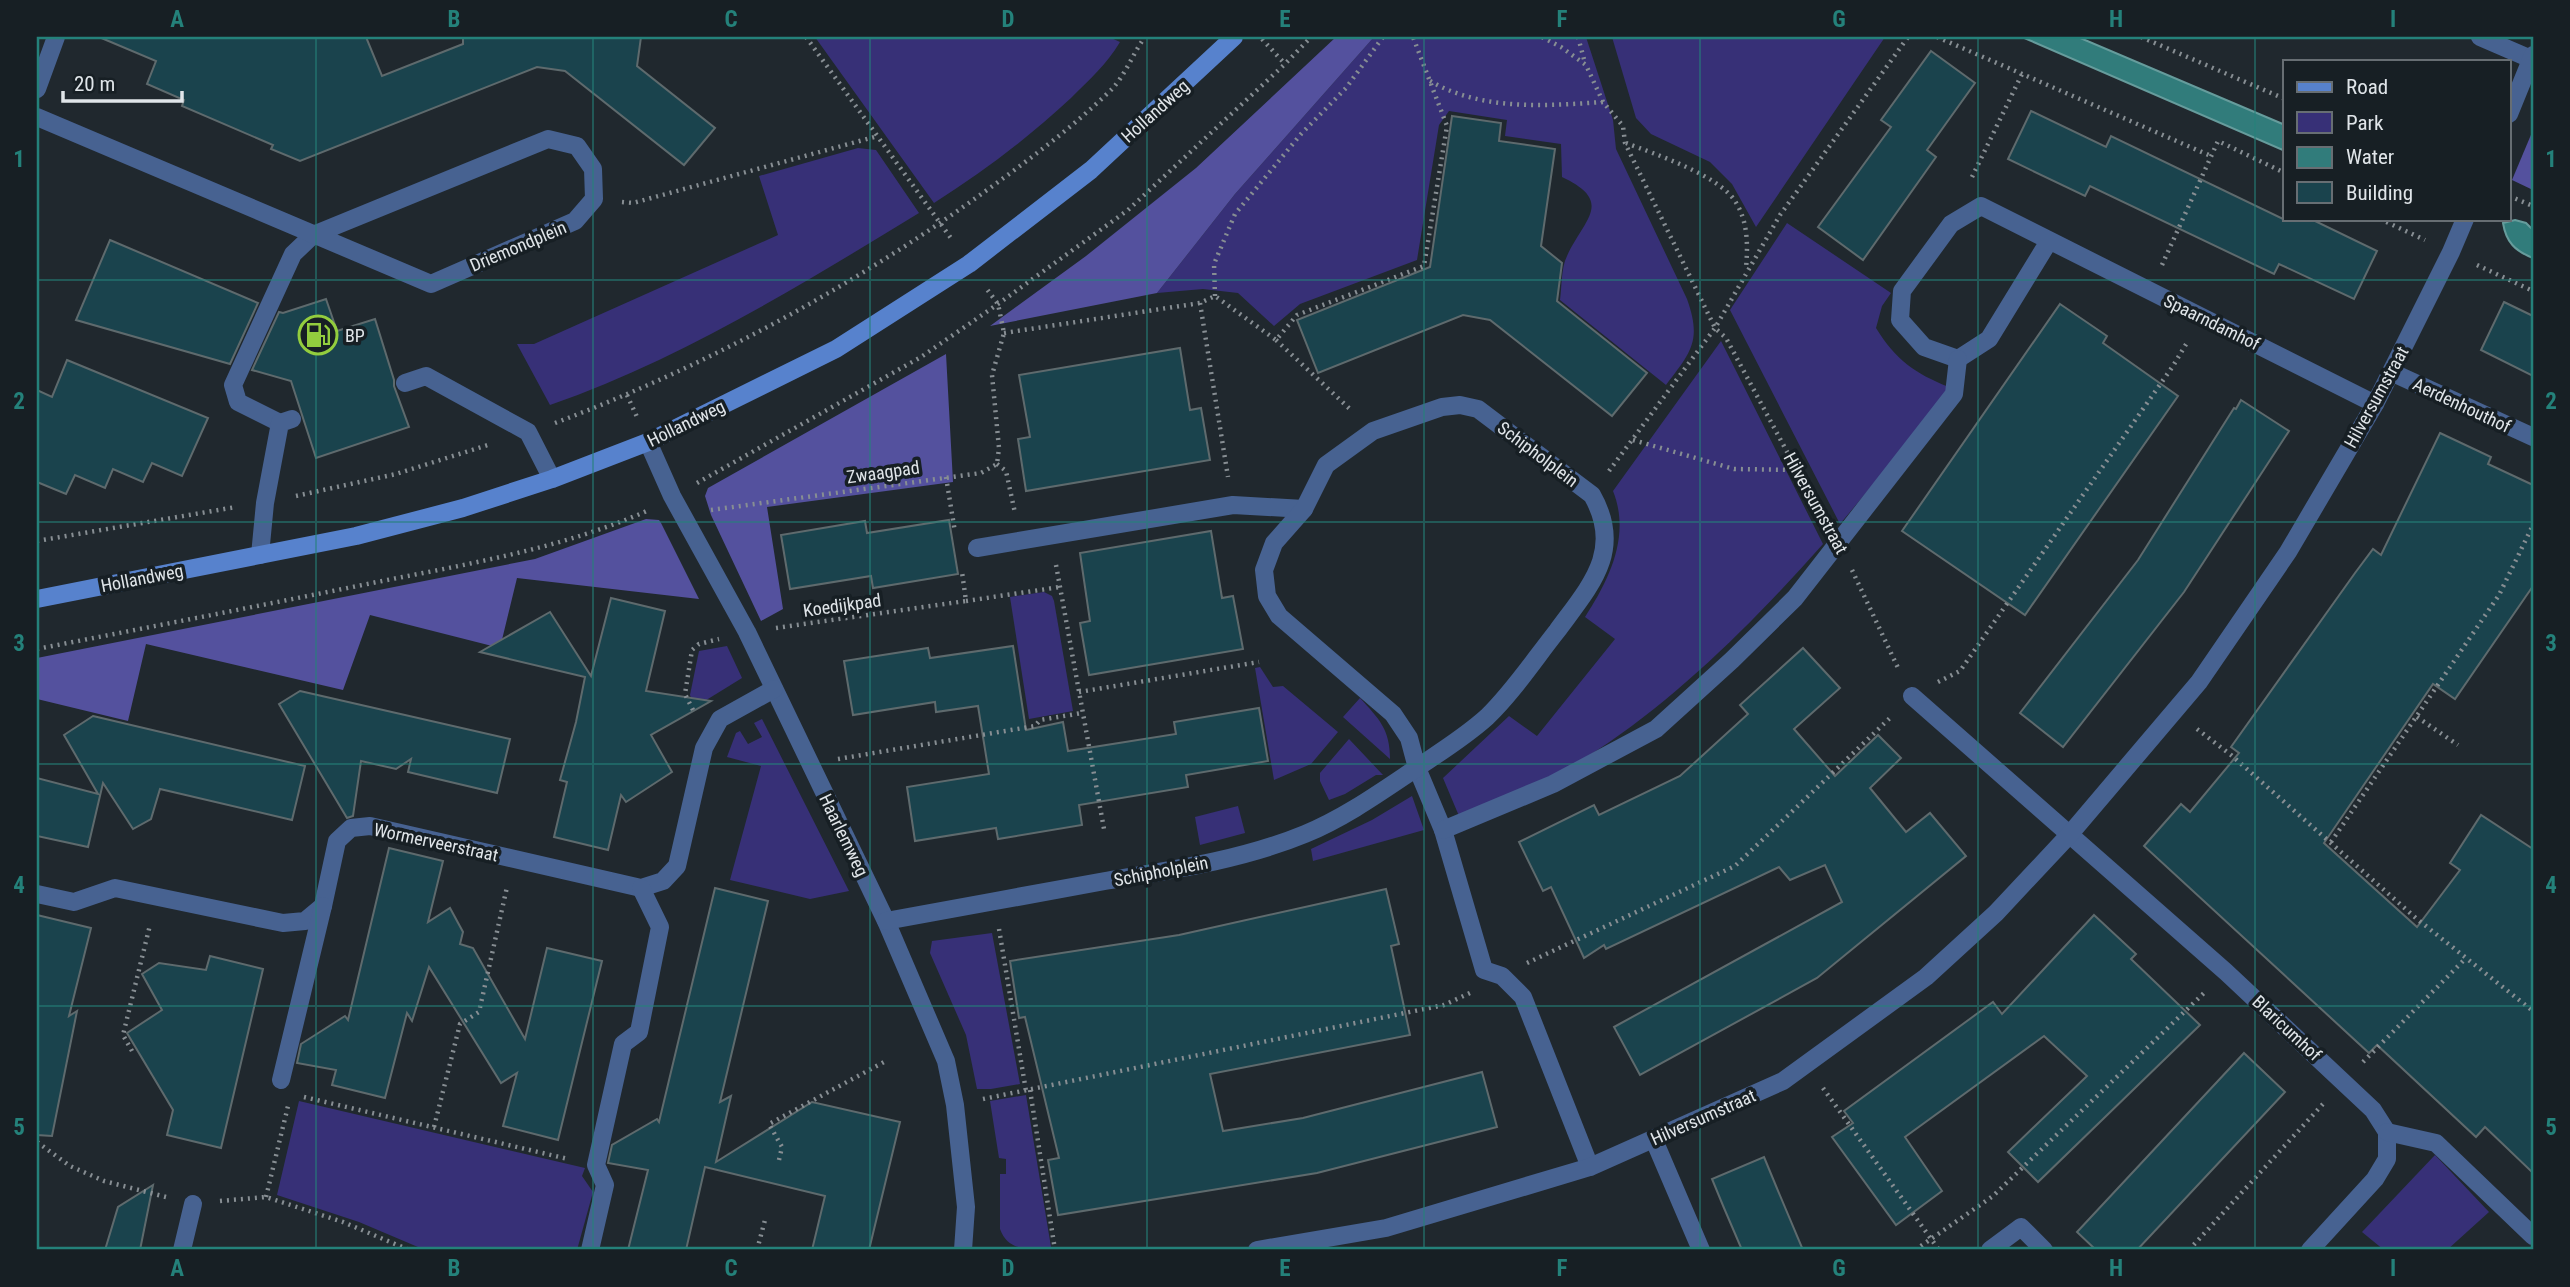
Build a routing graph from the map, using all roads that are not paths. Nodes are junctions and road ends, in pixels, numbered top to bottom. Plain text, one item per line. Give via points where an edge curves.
1 (56, 37) edge
2 (1234, 37) edge
3 (2480, 37) edge
4 (2532, 57) edge
5 (37, 89) edge
6 (2510, 112) edge
7 (37, 117) edge
8 (2465, 220) edge
9 (313, 235) junction
10 (2049, 241) junction
11 (1958, 359) junction
12 (2391, 372) junction
13 (405, 383) dead end
14 (2375, 404) junction
15 (2533, 437) edge
16 (648, 442) junction
17 (552, 479) junction
18 (1304, 509) junction
19 (977, 548) dead end
20 (260, 555) junction
21 (37, 599) edge
22 (774, 689) junction
23 (1912, 696) road end
24 (1417, 768) junction
25 (1443, 830) junction
26 (2070, 834) junction
27 (641, 888) junction
28 (37, 894) edge
29 (323, 906) junction
30 (886, 920) junction
31 (281, 1080) dead end
32 (2387, 1132) junction
33 (1654, 1140) junction
34 (1590, 1167) junction
35 (193, 1204) dead end
36 (2533, 1236) edge
37 (182, 1250) edge
38 (590, 1250) edge
39 (964, 1250) edge
40 (1257, 1250) edge
41 (1701, 1250) edge
42 (1990, 1250) edge
43 (2044, 1250) edge
44 (2311, 1250) edge

1 - 5 street
2 - 16 street, Hollandweg via 1091,170 969,264 836,349
3 - 4 street
4 - 6 street
7 - 9 street, Driemondplein
8 - 12 street, Hilversumstraat
9 - 9 street, Driemondplein via 430,284 575,221 594,199 593,169 577,146 548,139
9 - 20 street via 293,254 233,385 238,402 286,421 265,502
10 - 11 street via 1989,338
10 - 11 street, Spaarndamhof via 1981,206 1951,224 1902,291 1900,320 1924,347
10 - 14 street, Spaarndamhof
11 - 25 street via 1954,394 1795,598 1732,660 1656,729 1553,784
12 - 14 street, Hilversumstraat
12 - 15 street, Aerdenhouthof
13 - 17 street via 426,376 528,432
14 - 26 street, Hilversumstraat via 2288,552 2199,682
16 - 17 street, Hollandweg
16 - 22 street, Haarlemweg
17 - 20 street, Hollandweg via 356,536
18 - 19 street via 1233,505
18 - 24 street, Schipholplein via 1274,543 1264,570 1267,596 1279,616 1393,714 1409,738
18 - 24 street, Schipholplein via 1326,465 1373,431 1460,405 1478,409 1592,495 1602,512 1607,533 1600,566 1581,598 1487,716
20 - 21 street, Hollandweg
22 - 27 street via 720,719 704,748 677,866 663,881
22 - 30 street, Haarlemweg
23 - 26 street
24 - 25 street
24 - 30 street, Schipholplein via 1362,805 1306,834 1242,856
25 - 34 street via 1484,970 1502,976 1523,998
26 - 32 street, Blaricumhof via 2344,1081
26 - 33 street, Hilversumstraat via 1996,914 1926,977 1783,1081
27 - 29 street, Wormerveerstraat via 370,826 351,828 337,841
27 - 38 street via 660,927 639,1032 623,1044 596,1165 605,1185
28 - 29 street via 74,902 115,888 283,923 305,921
29 - 31 street, Wormerveerstraat
30 - 39 street, Haarlemweg via 946,1061 966,1207
32 - 36 street via 2436,1143
32 - 44 street via 2387,1159 2375,1179
33 - 34 street, Hilversumstraat
33 - 41 street
34 - 40 street, Hilversumstraat via 1386,1228
35 - 37 street
42 - 43 street via 2021,1227

